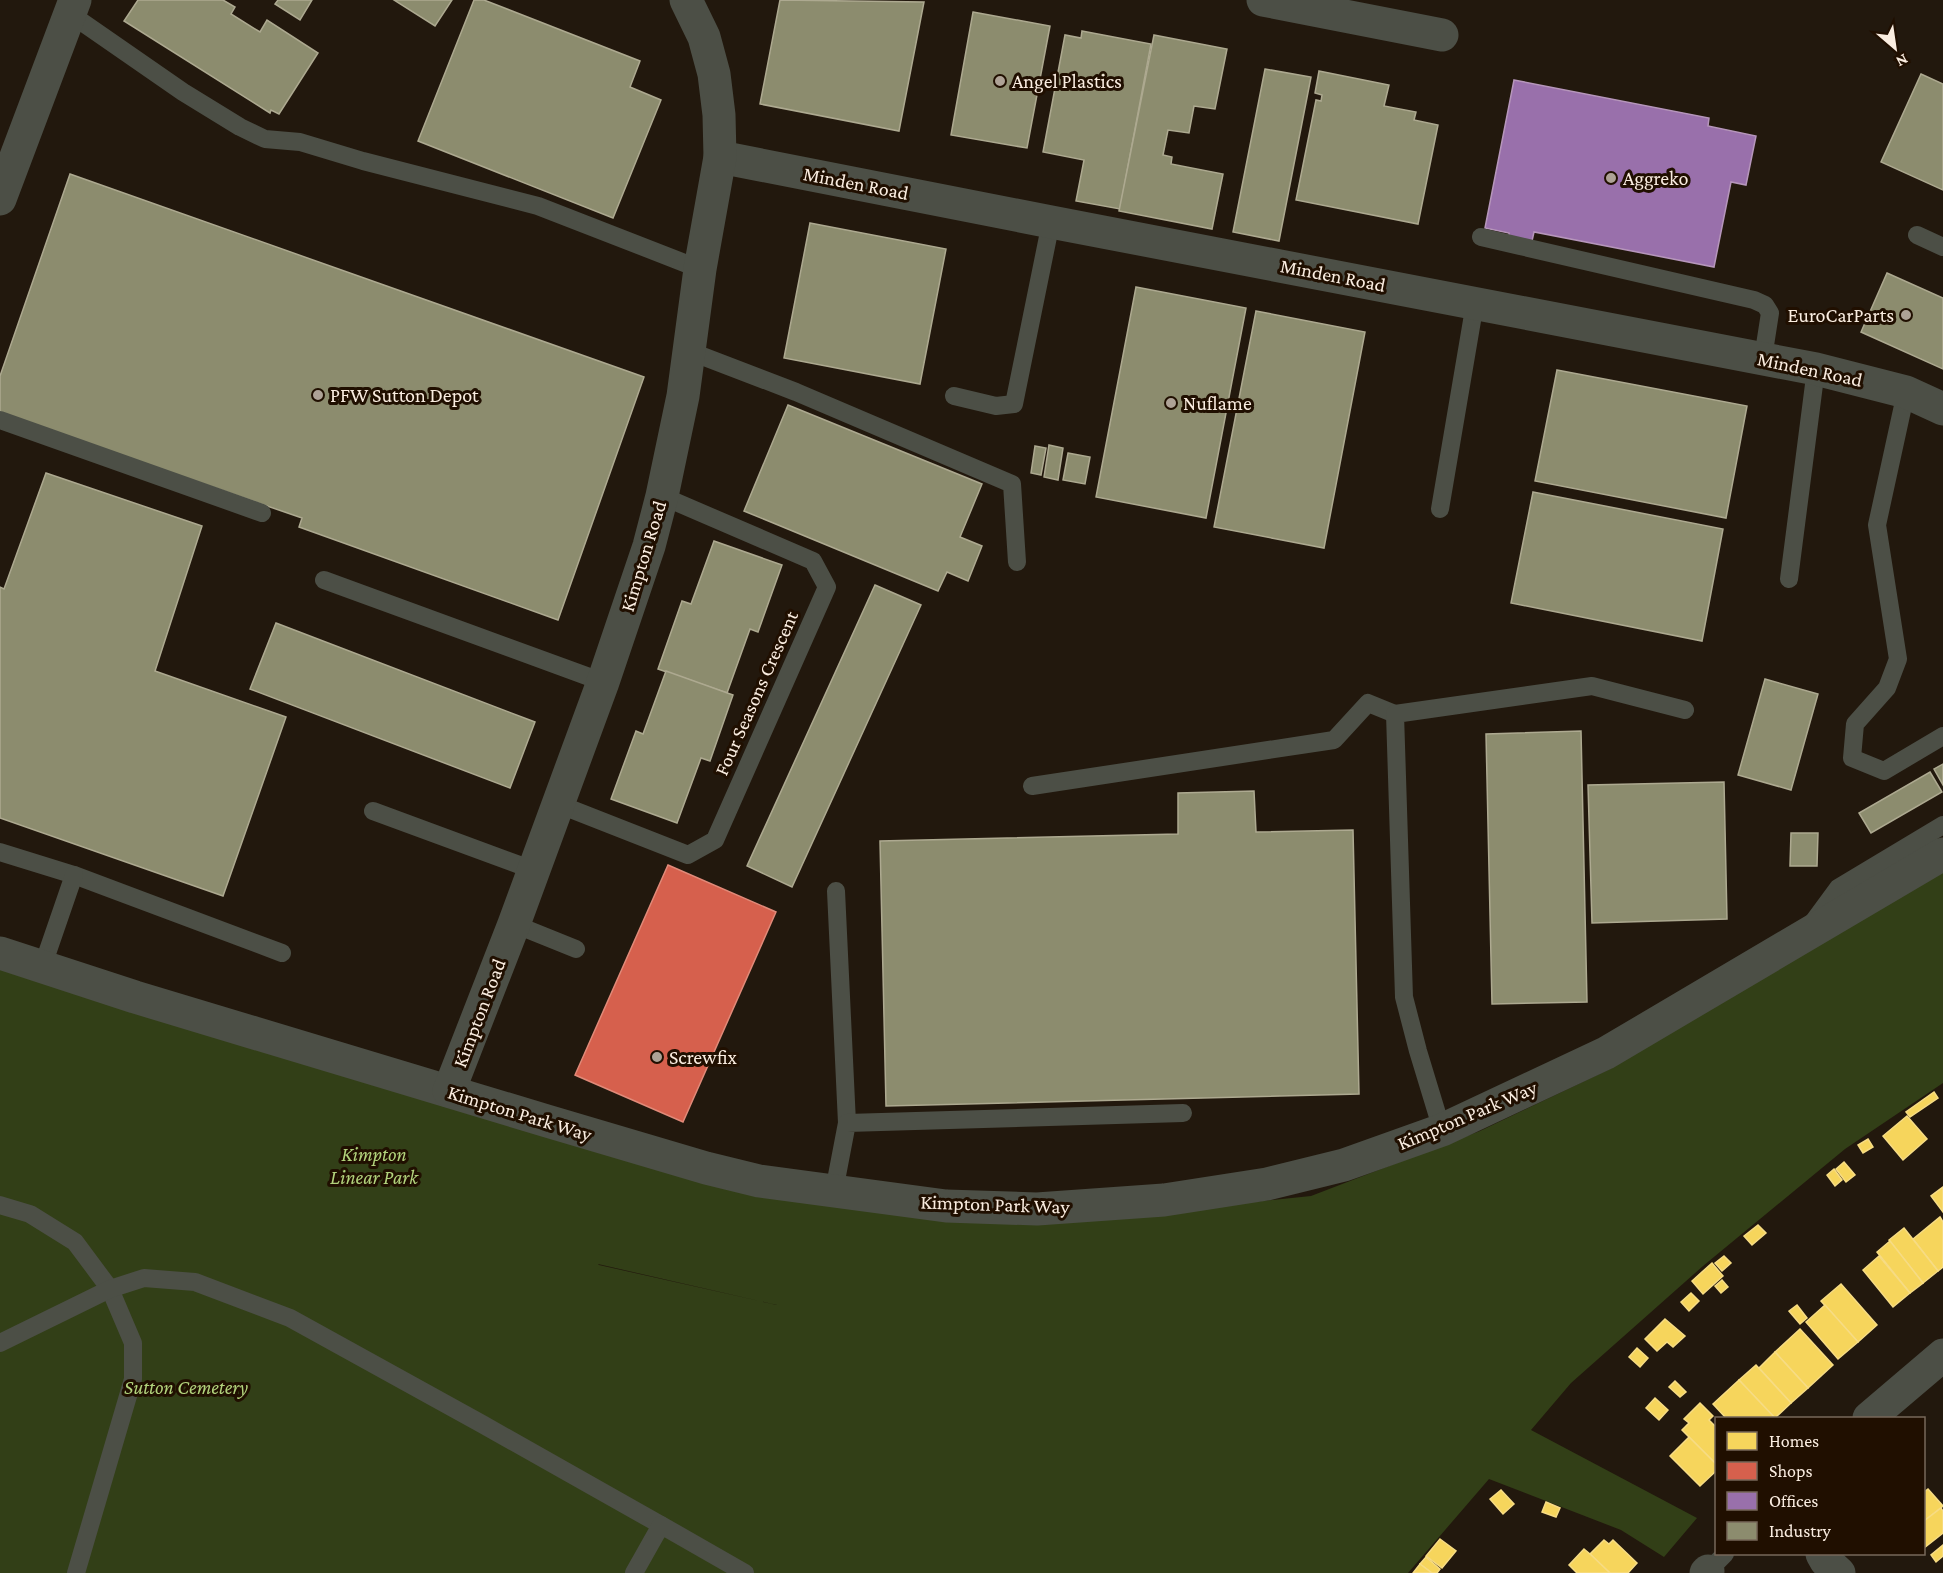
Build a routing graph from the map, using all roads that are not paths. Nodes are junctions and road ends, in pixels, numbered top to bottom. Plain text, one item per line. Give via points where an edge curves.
1 (686, 0) edge
2 (1263, 0) edge
3 (72, 7) edge
4 (1442, 35) dead end
5 (720, 157) junction
6 (0, 198) edge
7 (1051, 222) junction
8 (1917, 235) dead end
9 (1481, 237) dead end
10 (1943, 247) edge
11 (700, 269) junction
12 (1475, 303) junction
13 (689, 351) junction
14 (1763, 358) junction
15 (1816, 369) junction
16 (1906, 392) junction
17 (954, 396) dead end
18 (1943, 409) edge
19 (0, 420) edge
20 (662, 496) junction
21 (1440, 509) dead end
22 (262, 513) dead end
23 (1017, 562) dead end
24 (1789, 579) dead end
25 (324, 580) dead end
26 (603, 681) junction
27 (1685, 710) dead end
28 (1395, 714) junction
29 (1943, 736) edge
30 (1032, 786) dead end
31 (558, 804) junction
32 (373, 811) dead end
33 (1943, 825) edge
34 (0, 852) edge
35 (1943, 854) edge
36 (533, 870) junction
37 (74, 875) junction
38 (836, 891) dead end
39 (514, 924) junction
40 (1804, 936) junction
41 (576, 949) dead end
42 (0, 953) edge
43 (282, 953) dead end
44 (43, 965) junction
45 (449, 1091) junction
46 (1183, 1113) dead end
47 (847, 1123) junction
48 (1442, 1130) junction
49 (834, 1191) junction
50 (0, 1205) edge
51 (110, 1289) junction
52 (0, 1343) edge
53 (1943, 1355) edge
54 (1871, 1417) edge
55 (661, 1525) junction
56 (76, 1573) edge
57 (634, 1573) edge
58 (745, 1573) edge

1 - 5 street, Kimpton Road via 704,37 714,74
2 - 4 street
3 - 6 street
3 - 11 lane via 183,92 265,139 300,141 538,206
5 - 7 street, Minden Road
5 - 11 street, Kimpton Road
7 - 12 street, Minden Road
7 - 17 lane via 1014,404 996,406
8 - 10 lane
9 - 14 lane via 1754,300 1765,305 1770,313
11 - 13 street, Kimpton Road
12 - 14 street, Minden Road
12 - 21 lane
13 - 20 street, Kimpton Road
13 - 23 lane via 1012,484
14 - 15 street, Minden Road
15 - 16 street, Minden Road
15 - 24 lane
16 - 18 street, Minden Road
16 - 29 lane via 1876,525 1898,659 1887,688 1855,724 1852,758 1884,771
19 - 22 lane
20 - 26 street, Kimpton Road
20 - 31 lane, Four Seasons Crescent via 813,561 827,587 715,840 688,855
25 - 26 lane
26 - 31 street, Kimpton Road
27 - 28 lane via 1592,686
28 - 30 lane via 1368,703 1334,740
28 - 48 lane via 1404,997
31 - 36 street, Kimpton Road
32 - 36 lane
33 - 40 lane via 1838,888
34 - 37 lane
35 - 40 street, Kimpton Park Way
36 - 39 street, Kimpton Road
37 - 43 lane
37 - 44 lane
38 - 47 lane
39 - 41 lane
39 - 45 street, Kimpton Road
40 - 48 street, Kimpton Park Way via 1606,1053
42 - 44 street, Kimpton Park Way
44 - 45 street, Kimpton Park Way via 135,997
45 - 49 street, Kimpton Park Way via 706,1168 759,1181
46 - 47 lane
47 - 49 lane
48 - 49 street, Kimpton Park Way via 1344,1165 1267,1184 1164,1200 1025,1209 946,1206
50 - 51 lane via 30,1214 75,1242
51 - 52 lane
51 - 55 lane via 144,1278 195,1282 290,1318
51 - 56 lane via 133,1343 133,1379
53 - 54 street
55 - 57 lane
55 - 58 lane

